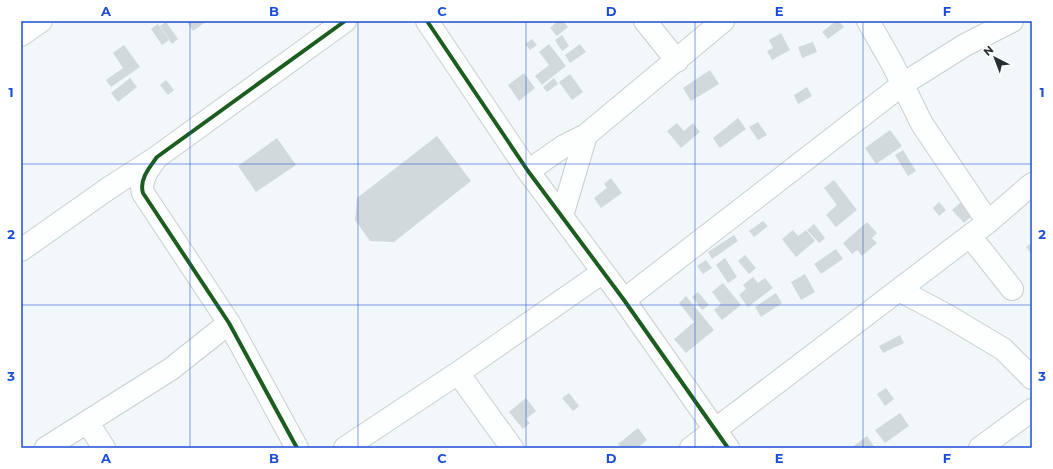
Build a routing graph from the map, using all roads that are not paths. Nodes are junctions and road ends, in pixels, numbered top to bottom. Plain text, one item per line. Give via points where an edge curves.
1 (41, 21) edge
2 (345, 21) edge
3 (427, 21) edge
4 (645, 21) edge
5 (723, 21) edge
6 (868, 21) edge
7 (1012, 21) edge
8 (21, 35) edge
9 (677, 61) junction
10 (902, 84) junction
11 (586, 135) junction
12 (157, 157) junction
13 (528, 171) junction
14 (1032, 184) edge
15 (109, 188) junction
16 (143, 193) junction
17 (562, 216) junction
18 (988, 222) junction
19 (970, 236) junction
20 (21, 250) edge
21 (602, 272) junction
22 (1012, 289) dead end
23 (899, 290) junction
24 (624, 300) junction
25 (229, 323) junction
26 (458, 373) junction
27 (1032, 378) edge
28 (1032, 410) edge
29 (88, 423) junction
30 (716, 429) junction
31 (46, 448) edge
32 (104, 448) edge
33 (296, 448) edge
34 (345, 448) edge
35 (512, 448) edge
36 (691, 448) edge
37 (728, 448) edge
38 (980, 448) edge

1 - 8 street
2 - 12 street
3 - 13 street
4 - 9 street
5 - 9 street
6 - 10 street
7 - 10 street via 965,45
9 - 11 street
10 - 18 street via 922,124
10 - 24 street
11 - 13 street via 564,146
11 - 17 street
12 - 15 street
12 - 16 street via 145,176
13 - 17 street
14 - 18 street
15 - 16 street via 131,189
15 - 20 street
16 - 25 street
17 - 21 street
18 - 19 street
19 - 22 street
19 - 23 street
21 - 24 street
21 - 26 street
23 - 27 street via 1003,349
23 - 30 street
24 - 30 street
25 - 29 street via 171,369
25 - 33 street
26 - 34 street
26 - 35 street
28 - 38 street
29 - 31 street
29 - 32 street
30 - 36 street
30 - 37 street

